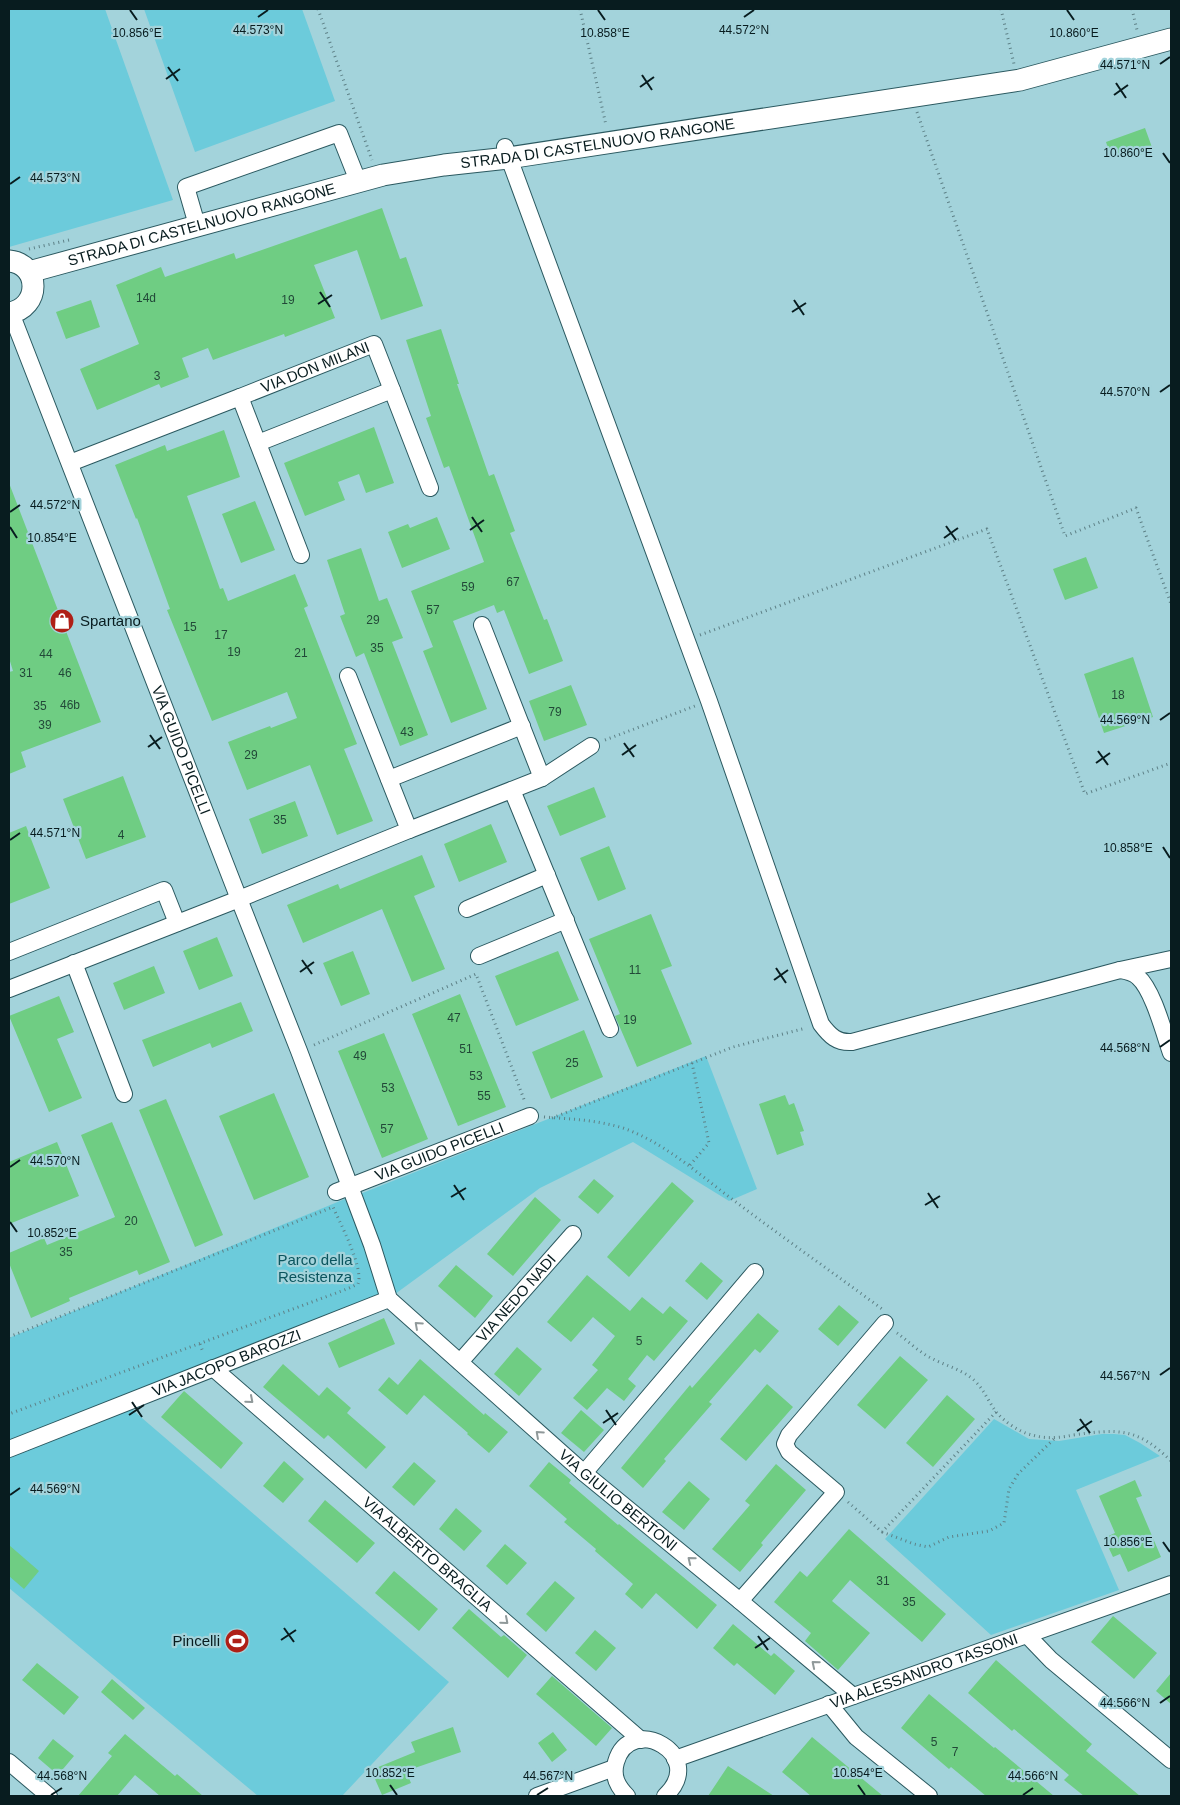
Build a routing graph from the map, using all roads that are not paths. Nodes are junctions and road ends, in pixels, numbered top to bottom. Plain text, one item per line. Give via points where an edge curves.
1 (1171, 39) edge
2 (507, 152) junction
3 (358, 181) junction
4 (197, 225) junction
5 (9, 261) edge
6 (29, 272) junction
7 (10, 313) edge
8 (392, 390) junction
9 (240, 397) junction
10 (258, 443) junction
11 (70, 463) junction
12 (430, 488) dead end
13 (301, 555) dead end
14 (482, 625) dead end
15 (348, 676) dead end
16 (522, 726) junction
17 (590, 746) road end
18 (542, 778) junction
19 (389, 779) junction
20 (512, 790) junction
21 (409, 830) junction
22 (547, 875) junction
23 (239, 899) junction
24 (467, 909) dead end
25 (566, 920) junction
26 (177, 923) junction
27 (9, 952) edge
28 (479, 956) dead end
29 (1171, 959) edge
30 (74, 963) junction
31 (1120, 970) junction
32 (9, 989) edge
33 (610, 1029) dead end
34 (1171, 1052) edge
35 (124, 1094) dead end
36 (530, 1116) road end
37 (343, 1189) junction
38 (573, 1234) dead end
39 (756, 1272) dead end
40 (390, 1299) junction
41 (885, 1323) road end
42 (460, 1362) junction
43 (213, 1368) junction
44 (9, 1449) edge
45 (584, 1473) junction
46 (1171, 1584) edge
47 (740, 1600) junction
48 (1027, 1635) junction
49 (852, 1696) junction
50 (829, 1704) junction
51 (641, 1740) junction
52 (675, 1759) junction
53 (1171, 1760) edge
54 (9, 1762) edge
55 (615, 1774) junction
56 (49, 1796) edge
57 (537, 1796) edge
58 (627, 1796) edge
59 (666, 1796) edge
60 (929, 1796) edge

1 - 2 main road, STRADA DI CASTELNUOVO RANGONE via 1020,80
2 - 3 main road, STRADA DI CASTELNUOVO RANGONE
2 - 31 street via 709,701 820,1024 833,1038 852,1042
3 - 4 main road, STRADA DI CASTELNUOVO RANGONE
3 - 4 street via 339,133 186,187
4 - 6 main road, STRADA DI CASTELNUOVO RANGONE
5 - 6 main road via 18,263
6 - 7 main road via 33,280 31,297 26,305
7 - 11 street, VIA GUIDO PICELLI
8 - 9 street, VIA DON MILANI via 374,344
8 - 10 street
8 - 12 street
9 - 10 street
9 - 11 street
10 - 13 street
11 - 23 street, VIA GUIDO PICELLI
14 - 16 street
15 - 19 street
16 - 18 street
16 - 19 street
17 - 18 street
18 - 20 street
19 - 21 street
20 - 21 street
20 - 22 street
21 - 23 street
22 - 24 street
22 - 25 street
23 - 26 street
23 - 37 street, VIA GUIDO PICELLI via 299,1051
25 - 28 street
25 - 33 street
26 - 27 street via 164,890
26 - 30 street
29 - 31 street
30 - 32 street
30 - 35 street
31 - 34 street via 1138,976 1149,991
36 - 37 street, VIA GUIDO PICELLI
37 - 40 street, VIA GUIDO PICELLI
38 - 42 street, VIA NEDO NADI
39 - 45 street
42 -> 40 street, VIA GIULIO BERTONI
40 - 43 street, VIA JACOPO BAROZZI
41 - 47 street via 789,1435 785,1444 836,1492
45 -> 42 street, VIA GIULIO BERTONI
43 - 44 street, VIA JACOPO BAROZZI
43 -> 51 street, VIA ALBERTO BRAGLIA
47 -> 45 street, VIA GIULIO BERTONI
46 - 48 street, VIA ALESSANDRO TASSONI
49 -> 47 street, VIA GIULIO BERTONI
48 - 49 street, VIA ALESSANDRO TASSONI
48 - 53 street via 1051,1660
49 - 50 street, VIA ALESSANDRO TASSONI
50 - 52 street, VIA ALESSANDRO TASSONI
50 - 60 street via 856,1737
51 - 52 street via 662,1743
51 - 55 street via 623,1749 617,1758
52 - 59 street via 677,1779
54 - 56 street
55 - 57 street via 587,1778
55 - 58 street via 620,1789

